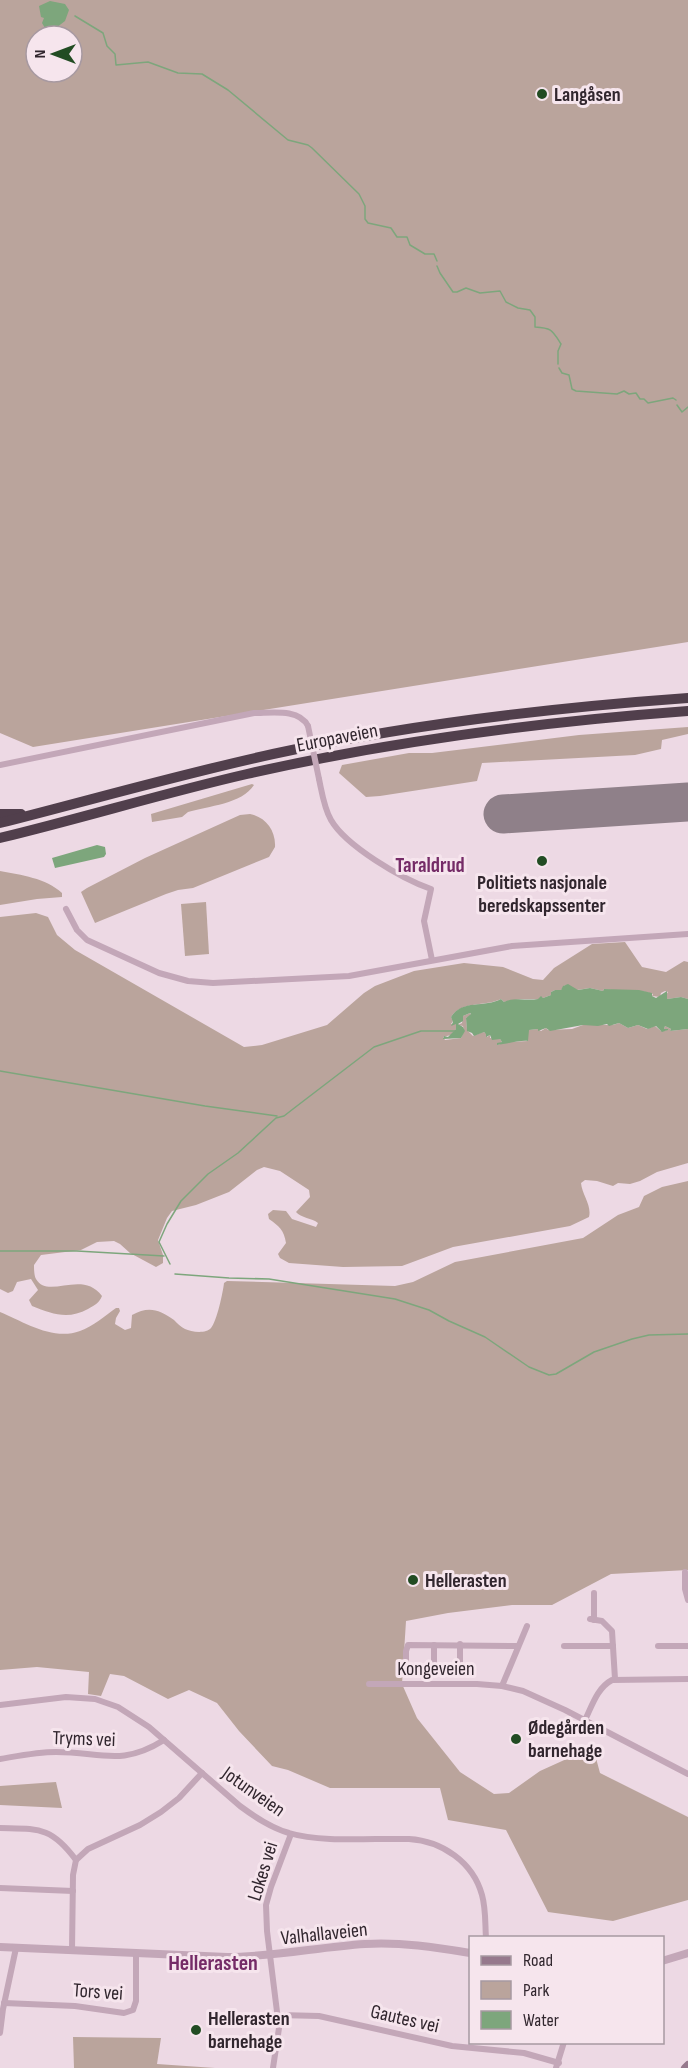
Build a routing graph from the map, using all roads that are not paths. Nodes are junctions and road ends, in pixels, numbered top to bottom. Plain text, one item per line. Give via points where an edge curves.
1 (688, 698) edge
2 (688, 711) edge
3 (0, 765) edge
4 (39, 813) junction
5 (0, 814) edge
6 (0, 824) edge
7 (0, 838) edge
8 (66, 909) dead end
9 (688, 934) edge
10 (432, 960) junction
11 (686, 1572) dead end
12 (594, 1593) dead end
13 (688, 1600) edge
14 (680, 1604) dead end
15 (527, 1626) dead end
16 (460, 1644) junction
17 (434, 1645) junction
18 (518, 1646) junction
19 (564, 1646) dead end
20 (658, 1646) dead end
21 (688, 1646) edge
22 (613, 1647) junction
23 (434, 1669) dead end
24 (460, 1669) dead end
25 (406, 1670) dead end
26 (615, 1679) junction
27 (688, 1679) edge
28 (369, 1684) dead end
29 (502, 1686) junction
30 (0, 1705) edge
31 (585, 1720) junction
32 (164, 1740) junction
33 (0, 1759) edge
34 (202, 1773) junction
35 (688, 1774) edge
36 (0, 1828) edge
37 (291, 1834) junction
38 (76, 1860) junction
39 (0, 1888) edge
40 (72, 1891) junction
41 (486, 1936) edge
42 (0, 1947) edge
43 (16, 1948) junction
44 (72, 1950) junction
45 (469, 1953) edge
46 (688, 1953) edge
47 (136, 1954) junction
48 (270, 1955) junction
49 (664, 1961) edge
50 (4, 2003) junction
51 (279, 2015) junction
52 (0, 2033) edge
53 (564, 2044) edge
54 (558, 2065) edge
55 (273, 2068) edge

1 - 4 highway, Europaveien via 532,711 366,736 224,765
2 - 7 highway, Europaveien via 475,732 347,753 208,783
3 - 10 street, bridge via 254,713 303,718 327,812 336,827 391,869 431,889 424,921
4 - 5 highway
4 - 6 highway, Europaveien
8 - 10 street via 76,930 87,940 159,974 188,981 228,983 334,977
9 - 10 street via 523,945
11 - 13 street
12 - 22 street via 592,1620 611,1628
13 - 14 street
15 - 18 street, Kongeveien
16 - 17 street, Kongeveien
16 - 18 street, Kongeveien
16 - 24 street, Kongeveien
17 - 23 street, Kongeveien
17 - 25 street, Kongeveien via 408,1645
18 - 29 street, Kongeveien
19 - 22 street
20 - 21 street
22 - 26 street
26 - 27 street
26 - 31 street via 599,1691
28 - 29 street, Kongeveien
29 - 31 street, Kongeveien via 523,1691
30 - 32 street, Jotunveien via 66,1697 94,1699 134,1715
31 - 35 street, Kongeveien
32 - 33 street, Tryms vei via 142,1752 116,1757 52,1752
32 - 34 street, Jotunveien
34 - 37 street, Jotunveien via 256,1818
34 - 38 street via 161,1812 88,1849
36 - 38 street via 50,1833
37 - 41 street, Jotunveien via 418,1839 442,1847 464,1864 477,1882 483,1898
37 - 48 street, Lokes vei via 266,1905
38 - 40 street
39 - 40 street
40 - 44 street
42 - 43 street, Valhallaveien
43 - 44 street, Valhallaveien
43 - 50 street
44 - 47 street, Valhallaveien
45 - 48 street, Valhallaveien via 386,1944
46 - 49 street
47 - 48 street, Valhallaveien
47 - 50 street, Tors vei via 136,2003 129,2012
48 - 51 street, Lokes vei
50 - 52 street
51 - 54 street, Gautes vei via 319,2016 452,2046 524,2053
51 - 55 street, Lokes vei
53 - 54 street

